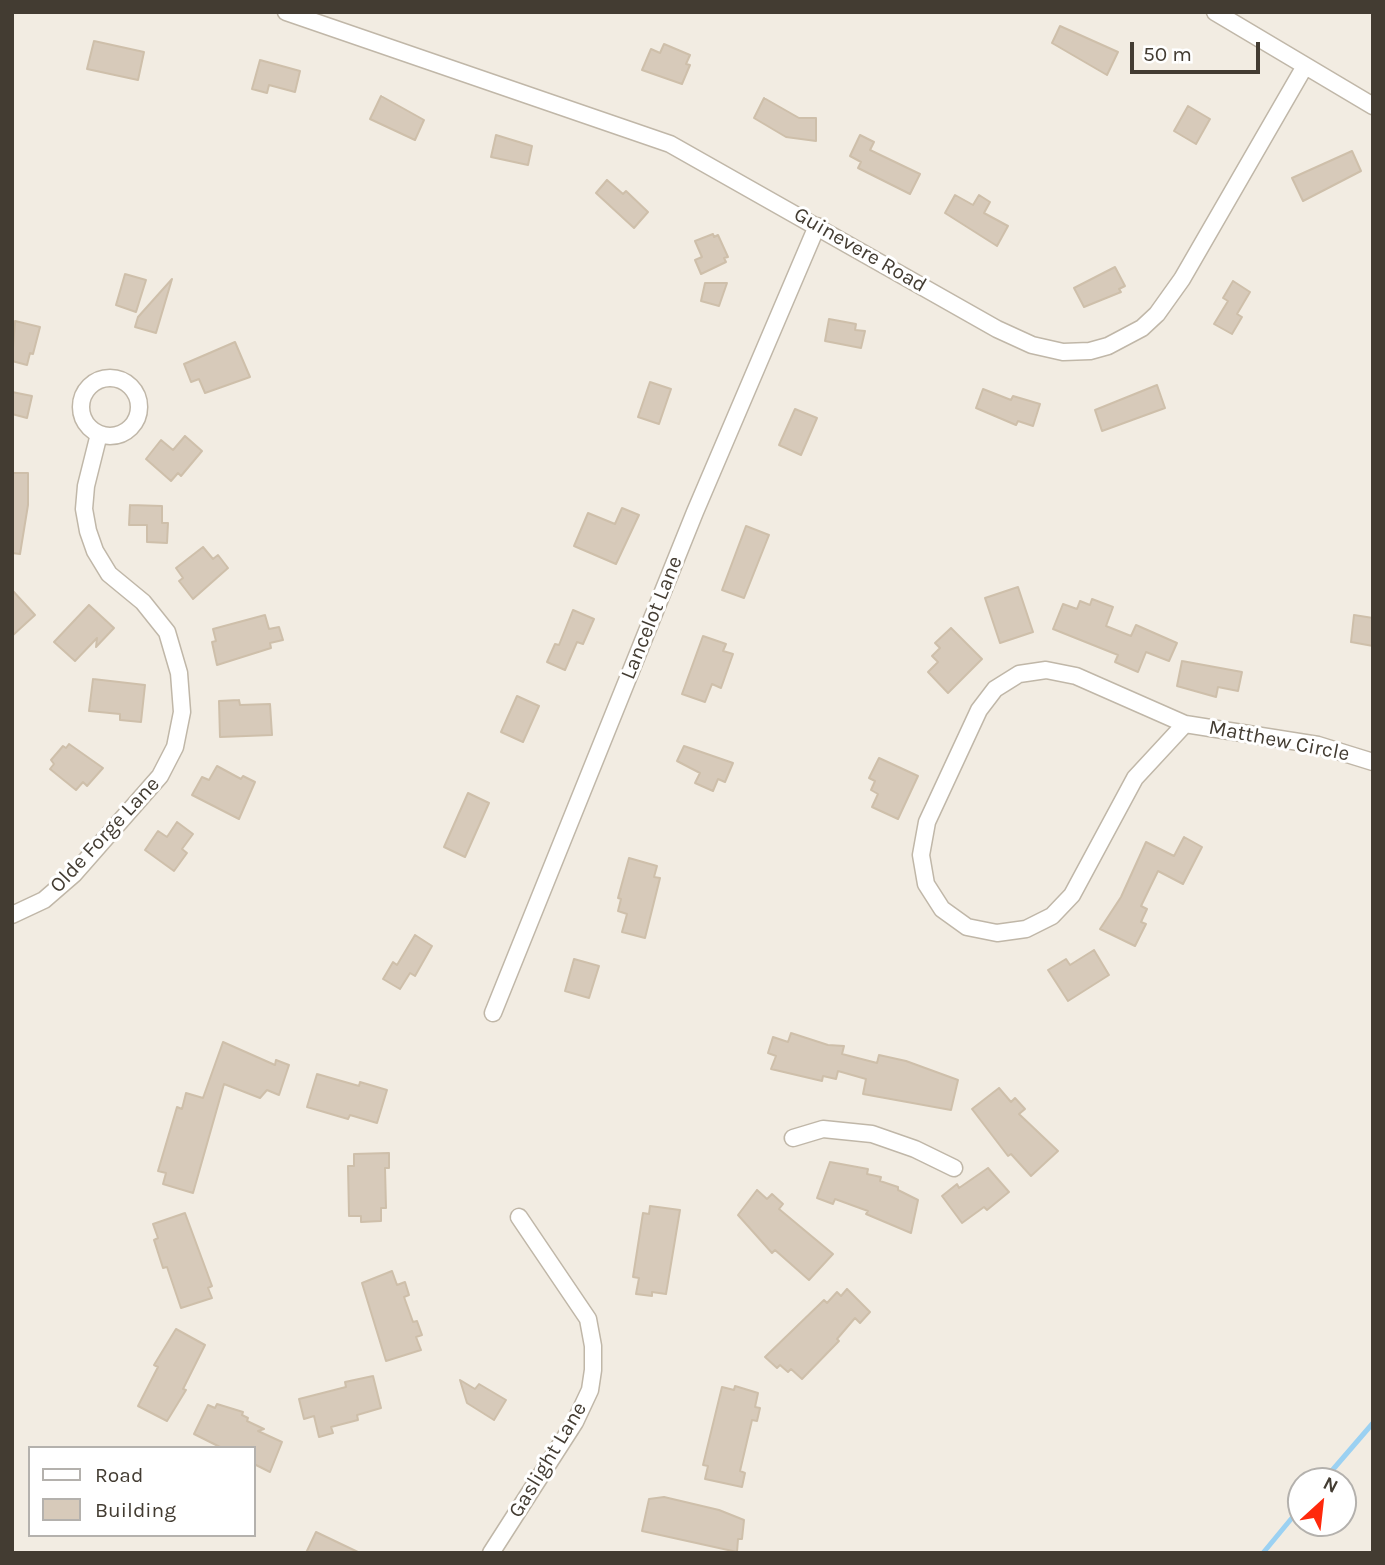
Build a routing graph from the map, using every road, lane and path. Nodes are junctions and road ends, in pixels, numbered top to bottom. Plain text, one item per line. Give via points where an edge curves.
1 (286, 12) edge
2 (1215, 12) edge
3 (1305, 65) junction
4 (1373, 106) edge
5 (817, 226) junction
6 (99, 434) dead end
7 (1185, 724) junction
8 (1373, 762) edge
9 (12, 915) edge
10 (493, 1013) dead end
11 (793, 1138) dead end
12 (954, 1168) dead end
13 (519, 1217) dead end
14 (491, 1553) edge

1 - 5 street, Guinevere Road via 654,137
2 - 3 street
3 - 4 street
3 - 5 street, Guinevere Road via 1182,279 1142,328 1108,346 1077,352 1032,345
5 - 10 street, Lancelot Lane via 695,512
6 - 9 street, Olde Forge Lane via 86,486 88,531 109,574 142,602 167,632 179,673 182,712 175,747 160,776 74,874 44,900
7 - 7 street, Matthew Circle via 1076,676 1046,670 1019,674 995,689 979,710 927,822 920,855 926,884 942,909 967,927 997,933 1027,929 1052,916 1072,895 1135,778
7 - 8 street, Matthew Circle via 1318,744
11 - 12 street via 823,1129 872,1134
13 - 14 street, Gaslight Lane via 588,1319 593,1370 590,1390 575,1422

